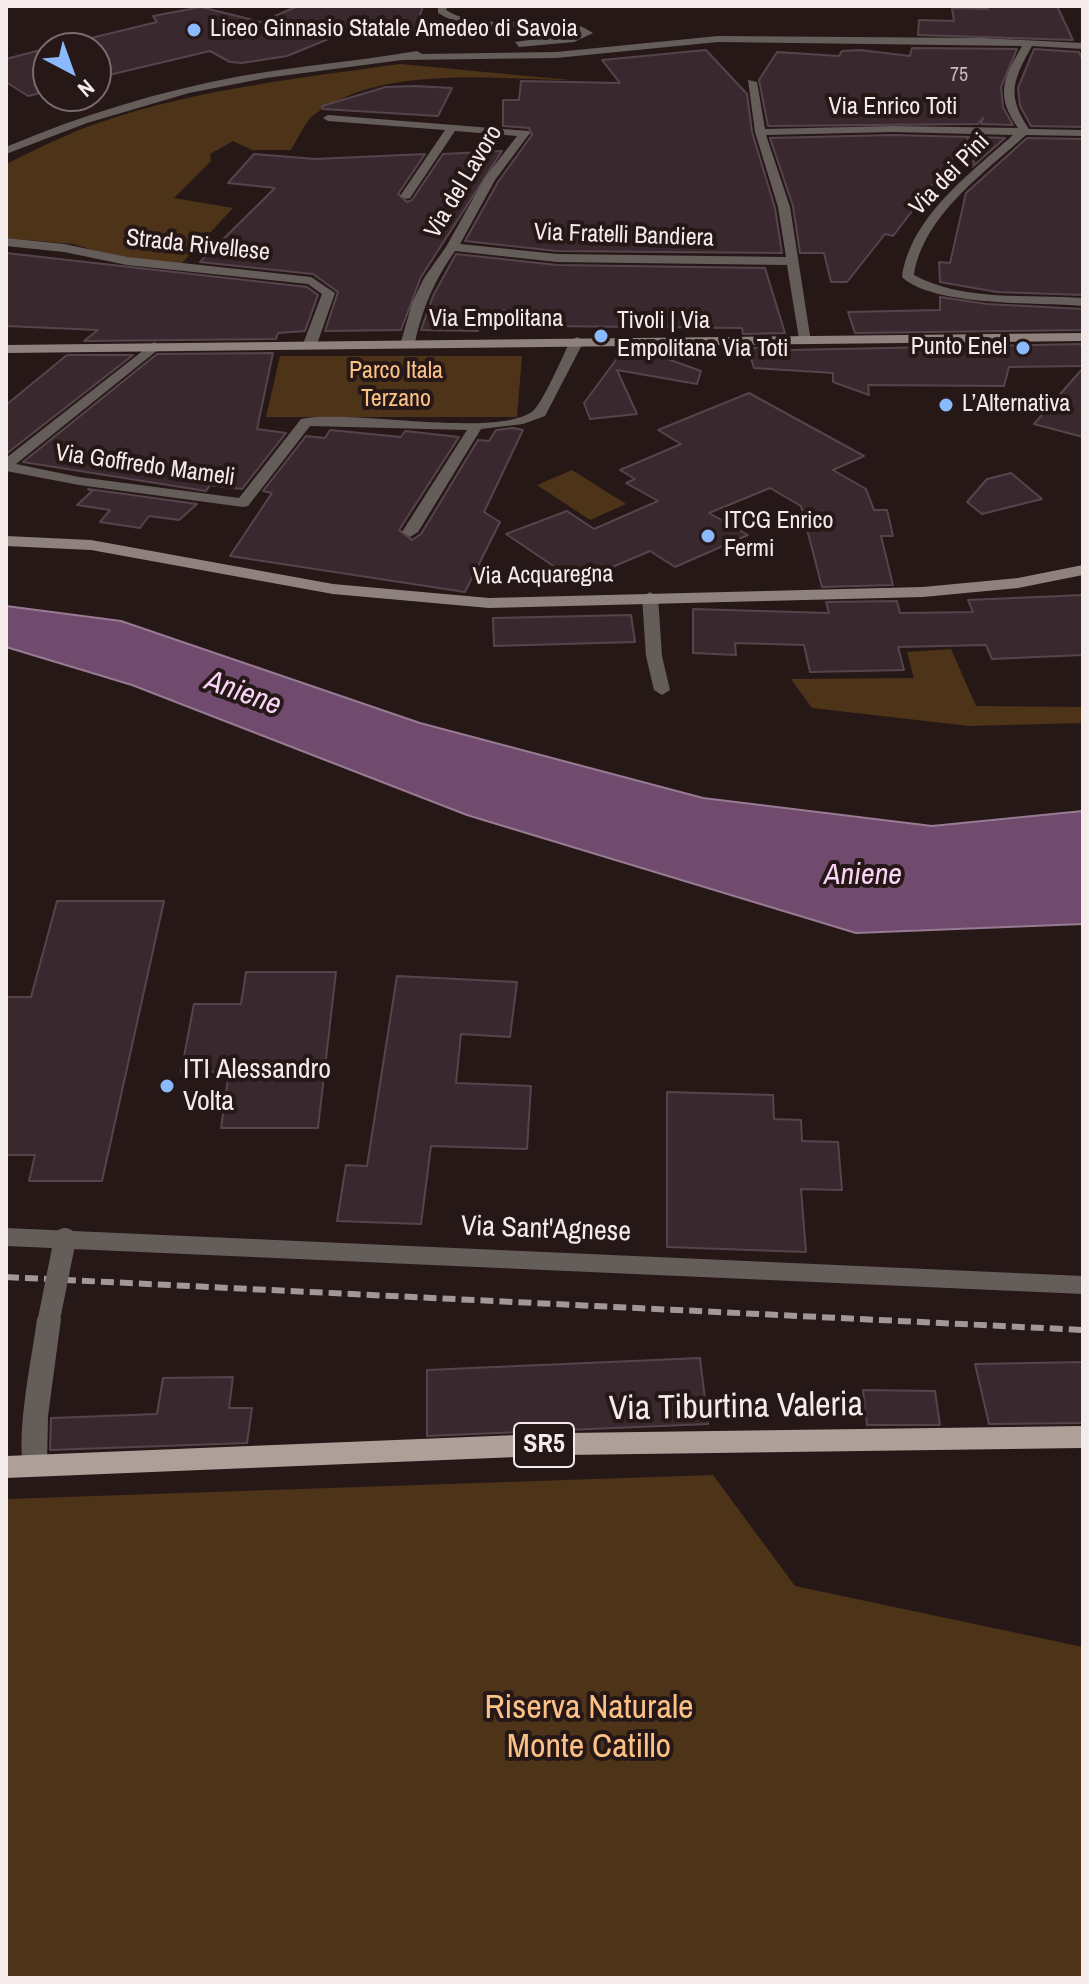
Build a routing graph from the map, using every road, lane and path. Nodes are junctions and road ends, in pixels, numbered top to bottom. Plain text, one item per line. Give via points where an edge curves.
1 (443, 6) edge
2 (1029, 43) junction
3 (1083, 46) edge
4 (504, 50) junction
5 (752, 82) dead end
6 (328, 118) dead end
7 (452, 128) junction
8 (1025, 130) junction
9 (760, 132) junction
10 (1083, 133) edge
11 (6, 151) edge
12 (406, 196) dead end
13 (6, 242) edge
14 (452, 247) junction
15 (794, 261) junction
16 (1083, 302) edge
17 (1083, 337) edge
18 (806, 339) junction
19 (577, 341) junction
20 (408, 342) junction
21 (310, 344) junction
22 (154, 346) junction
23 (6, 349) edge
24 (477, 425) junction
25 (6, 466) edge
26 (410, 532) dead end
27 (6, 541) edge
28 (1083, 570) edge
29 (650, 597) junction
30 (662, 690) dead end
31 (6, 1237) edge
32 (65, 1239) junction
33 (1083, 1285) edge
34 (1083, 1437) edge
35 (35, 1465) junction
36 (6, 1467) edge

1 - 4 street via 443,13 466,22 588,33
2 - 3 street
2 - 4 street via 718,39 556,55
2 - 8 street via 1006,93
4 - 11 street via 404,57 217,83 53,130
5 - 9 street
6 - 7 street, Via del Lavoro
7 - 12 street
7 - 14 street, Via del Lavoro via 525,133 490,179
8 - 9 street, Via Enrico Toti
8 - 10 street, Via dei Pini
8 - 16 street, Via dei Pini via 932,223 915,249 908,277 945,291
9 - 15 street via 784,207
13 - 21 street, Strada Rivellese via 311,281 329,293
14 - 15 street, Via Fratelli Bandiera via 557,258
14 - 20 street, Via del Lavoro via 418,303
15 - 18 street
17 - 18 main road, Via Empolitana
18 - 19 main road, Via Empolitana
19 - 20 main road, Via Empolitana
19 - 24 street, Via Goffredo Mameli via 540,413 514,424
20 - 21 main road, Via Empolitana
21 - 22 main road, Via Empolitana
22 - 23 main road, Via Empolitana
22 - 25 street, Via Goffredo Mameli
24 - 25 street, Via Goffredo Mameli via 306,422 243,503
24 - 26 street
27 - 29 main road, Via Acquaregna via 91,545 312,586 458,602
28 - 29 main road, Via Acquaregna via 1018,583 923,592
29 - 30 street via 653,668
31 - 32 street, Via Sant'Agnese
32 - 33 street, Via Sant'Agnese
32 - 35 street, bridge via 36,1416
34 - 35 main road, Via Tiburtina Valeria / SR5 via 566,1444
35 - 36 main road, Via Tiburtina Valeria / SR5

